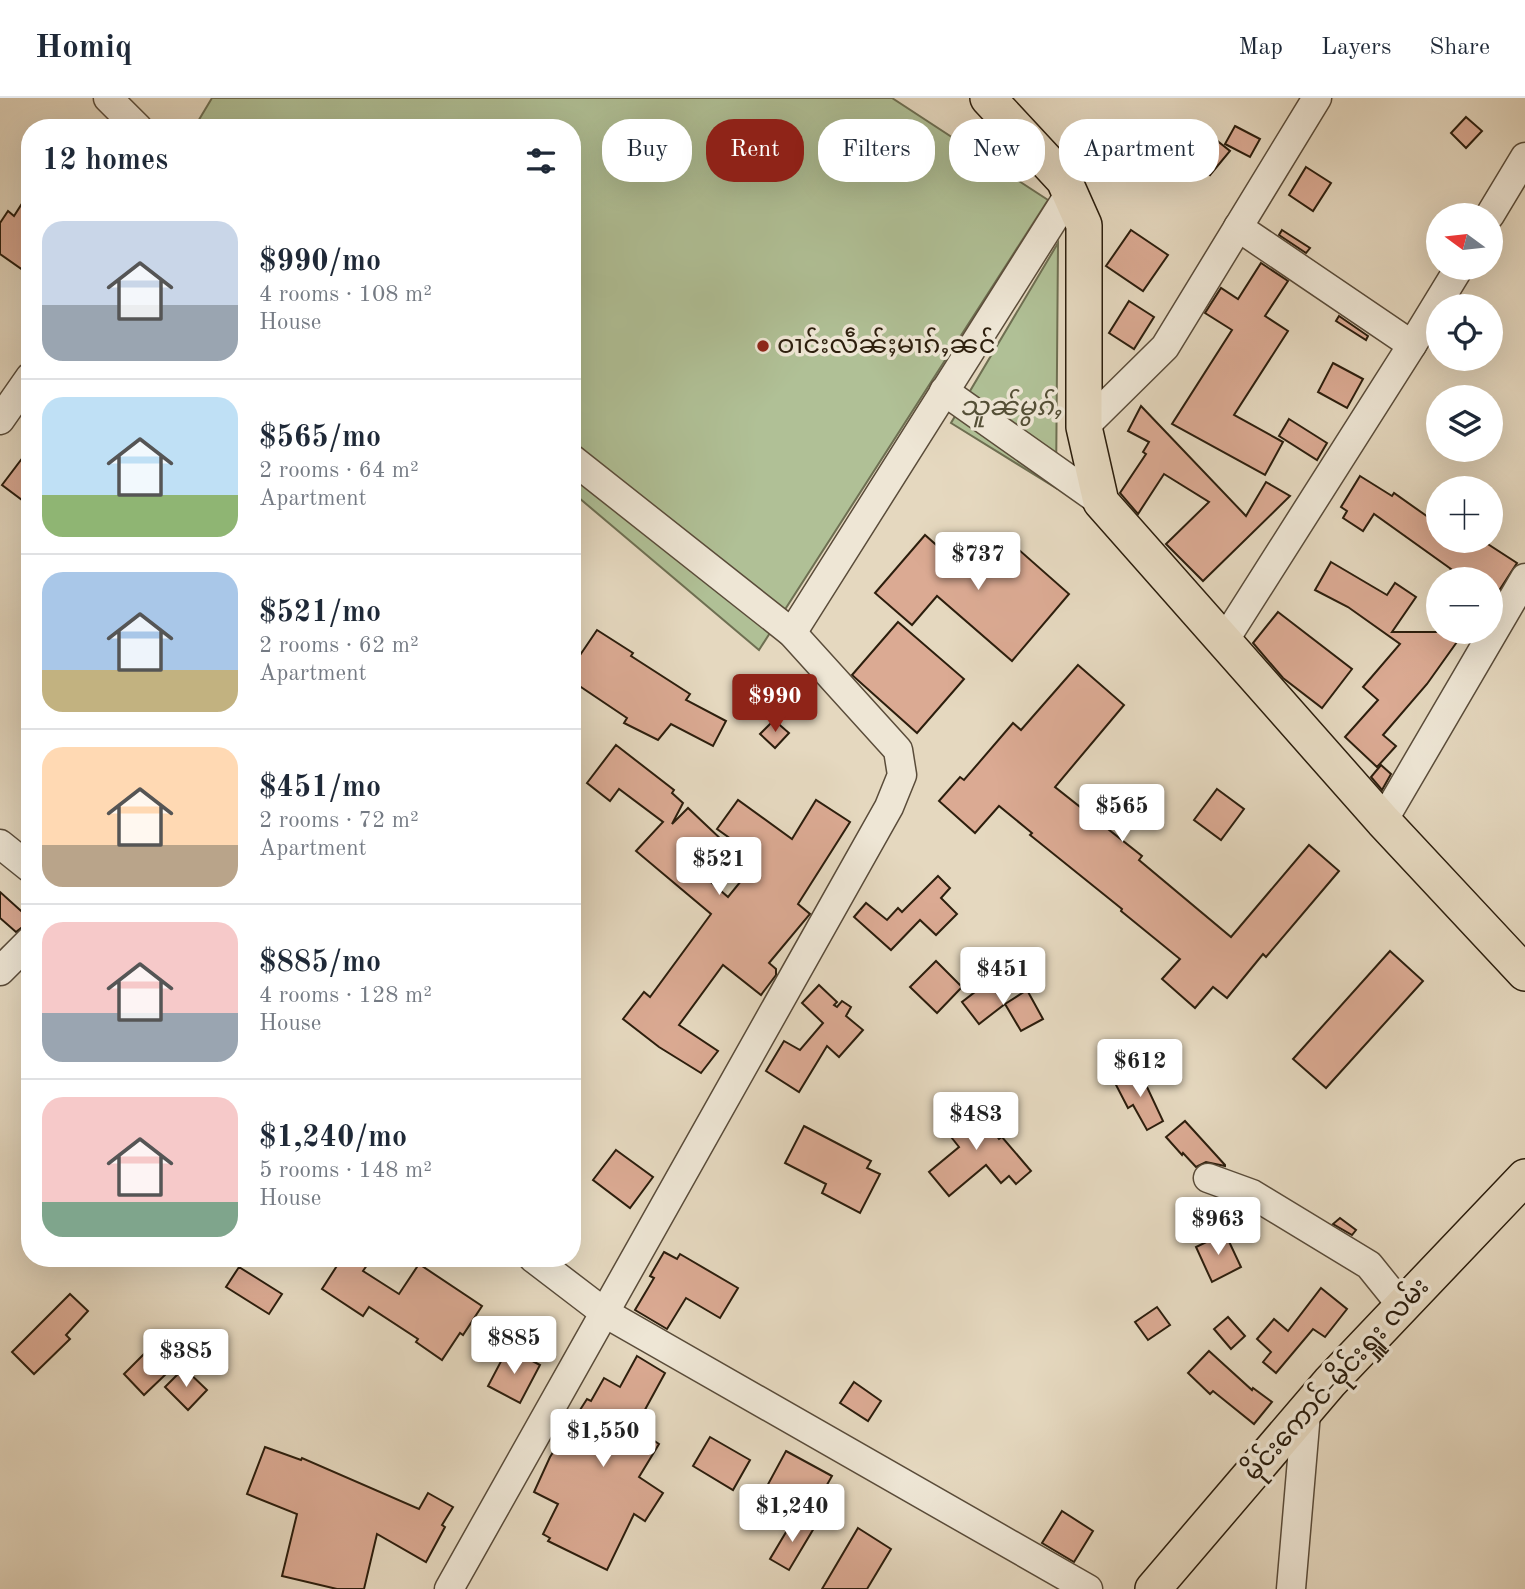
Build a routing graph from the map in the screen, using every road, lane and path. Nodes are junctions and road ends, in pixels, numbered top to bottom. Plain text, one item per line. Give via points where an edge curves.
1 (108, 98) edge
2 (988, 98) edge
3 (1317, 98) edge
4 (129, 119) edge
5 (1525, 157) edge
6 (1070, 193) junction
7 (1497, 203) edge
8 (1238, 227) junction
9 (1452, 280) edge
10 (1412, 345) junction
11 (21, 390) edge
12 (944, 391) junction
13 (0, 421) edge
14 (1084, 427) junction
15 (581, 466) edge
16 (1101, 502) junction
17 (1525, 578) edge
18 (792, 633) junction
19 (1224, 641) junction
20 (1383, 821) junction
21 (0, 844) edge
22 (21, 861) edge
23 (21, 950) edge
24 (0, 971) edge
25 (1525, 973) edge
26 (1525, 1177) edge
27 (1208, 1178) dead end
28 (545, 1267) edge
29 (1402, 1306) junction
30 (605, 1313) junction
31 (1306, 1413) junction
32 (449, 1589) edge
33 (1088, 1589) edge
34 (1153, 1589) edge
35 (1291, 1589) edge

1 - 4 street
2 - 6 main road via 1064,180
3 - 8 street
5 - 7 street
6 - 12 street
6 - 14 main road via 1084,225
8 - 10 street
8 - 14 street via 1165,347
9 - 10 street
10 - 19 street
11 - 13 street
12 - 16 street
12 - 18 street
14 - 16 main road
15 - 18 street
16 - 19 main road
17 - 20 street
18 - 30 street via 898,750 902,775 889,807
19 - 20 main road
20 - 25 main road
21 - 22 street
23 - 24 street
26 - 29 main road, မိုင်းကောင်-မိုင်းရှူး လမ်း
27 - 29 street via 1252,1194 1369,1265
28 - 30 street
29 - 31 main road, မိုင်းကောင်-မိုင်းရှူး လမ်း
30 - 32 street
30 - 33 street
31 - 34 main road, မိုင်းကောင်-မိုင်းရှူး လမ်း
31 - 35 street

